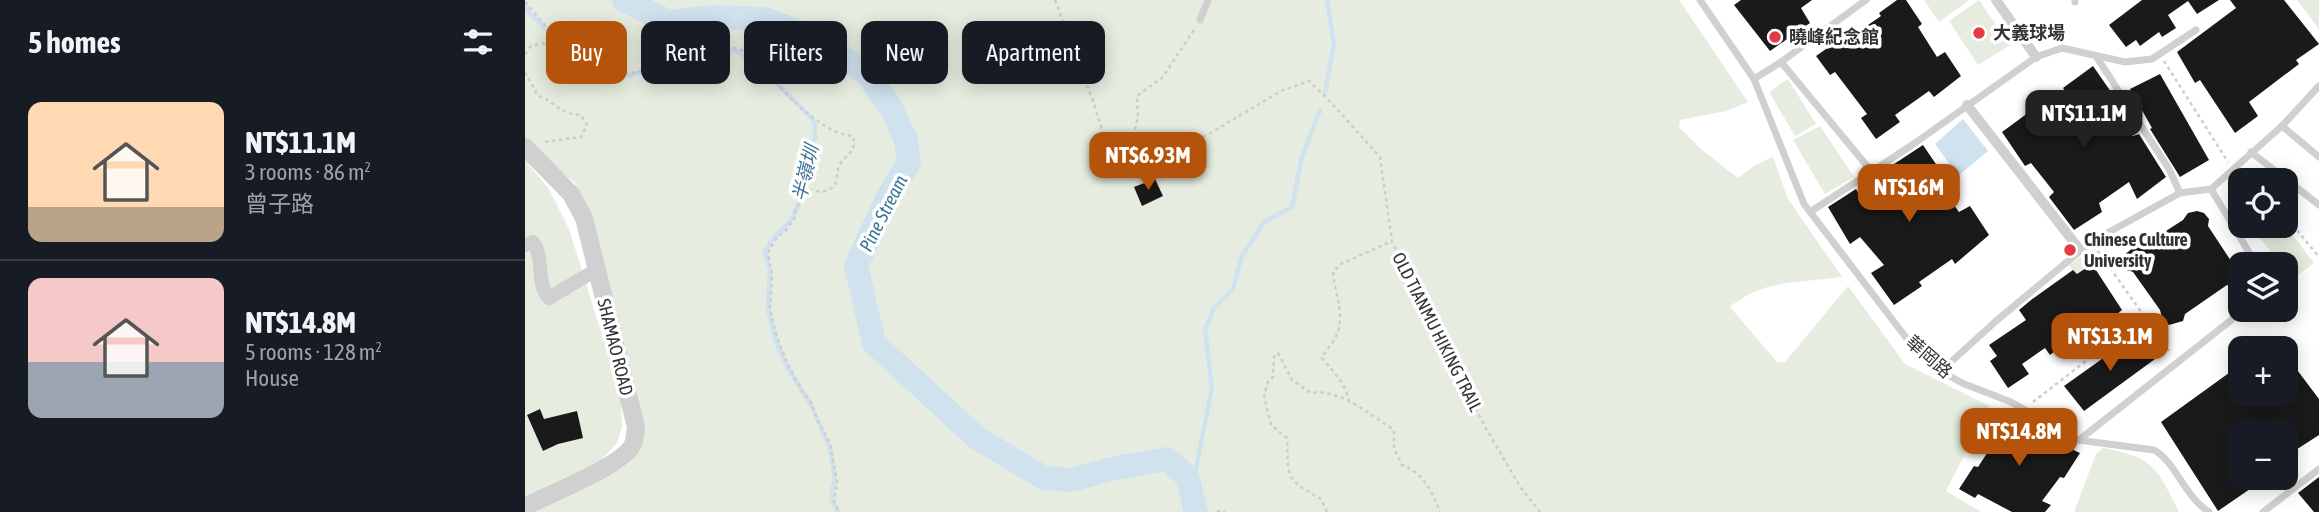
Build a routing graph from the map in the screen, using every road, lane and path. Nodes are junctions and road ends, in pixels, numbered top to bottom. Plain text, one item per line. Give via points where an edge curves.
1 (1055, 0) edge
2 (1208, 0) edge
3 (1700, 0) edge
4 (1866, 0) edge
5 (1996, 0) edge
6 (525, 2) edge
7 (1200, 20) joint
8 (546, 27) edge
9 (2196, 30) dead end
10 (546, 43) edge
11 (525, 54) edge
12 (2159, 54) junction
13 (2096, 56) junction
14 (2036, 57) junction
15 (1781, 62) junction
16 (525, 72) edge
17 (627, 73) edge
18 (1754, 79) junction
19 (2319, 86) edge
20 (1967, 105) junction
21 (2282, 126) junction
22 (525, 147) edge
23 (1124, 149) junction
24 (2251, 152) junction
25 (2319, 157) edge
26 (2231, 168) edge
27 (2234, 168) edge
28 (548, 169) junction
29 (1872, 172) junction
30 (2228, 174) edge
31 (2211, 189) junction
32 (2180, 193) junction
33 (2319, 205) edge
34 (1810, 212) junction
35 (2298, 231) edge
36 (1392, 241) junction
37 (2091, 242) junction
38 (525, 245) edge
39 (2080, 250) junction
40 (2249, 252) edge
41 (2319, 257) edge
42 (596, 270) junction
43 (2144, 316) junction
44 (2230, 322) edge
45 (2178, 362) junction
46 (1941, 371) junction
47 (1349, 402) junction
48 (2024, 408) junction
49 (2078, 440) junction
50 (2319, 469) edge
51 (525, 507) edge
52 (839, 512) edge
53 (1217, 512) edge
54 (1225, 512) edge
55 (1327, 512) edge
56 (1440, 512) edge
57 (1540, 512) edge
58 (2209, 512) edge
59 (2263, 512) edge

1 - 23 path, OLD TIANMU HIKING TRAIL via 1103,133
2 - 7 lane
3 - 18 lane, 華岡路
4 - 15 lane
5 - 14 street
6 - 8 path
7 - 23 path via 1162,78 1137,96 1135,129 1146,150
9 - 12 lane
10 - 11 path via 531,46
12 - 13 lane via 2125,62
12 - 26 path
13 - 14 lane via 2062,48
13 - 32 lane
14 - 20 lane
15 - 18 lane
15 - 29 lane
16 - 28 path via 538,96 556,108 581,115 587,125 581,137 544,142 551,154
17 - 52 path via 720,47 741,49 813,117 835,132 853,135 852,153 840,164 834,186 829,191 807,190 794,219 768,253 770,309 777,337 830,443 837,482 834,502
18 - 34 lane, 華岡路
19 - 21 lane
20 - 29 lane
20 - 39 street
21 - 24 lane
21 - 25 lane
22 - 28 street, SHAMAO ROAD
23 - 36 path, OLD TIANMU HIKING TRAIL via 1150,166 1281,91 1309,81 1380,157
24 - 27 lane
24 - 33 lane
28 - 42 street, SHAMAO ROAD via 571,194 584,218
29 - 34 lane
30 - 31 lane
31 - 32 lane
31 - 40 lane
32 - 37 lane
34 - 46 lane, 華岡路 via 1914,348
35 - 41 path
36 - 47 path via 1333,272 1342,314 1336,337 1322,358 1348,392
36 - 57 path, OLD TIANMU HIKING TRAIL via 1470,399 1521,488
37 - 39 lane
37 - 43 path
38 - 42 street via 533,242 538,249 543,291 549,298
39 - 46 lane
42 - 51 street, SHAMAO ROAD via 636,427 633,444 604,469
43 - 45 path
43 - 48 path
44 - 45 lane
45 - 49 lane
46 - 48 lane, 華岡路
47 - 55 path via 1321,391 1311,393 1292,380 1278,353 1273,356 1273,377 1264,396 1271,425 1287,438 1291,477 1321,499
47 - 56 path via 1394,429 1394,449 1402,465 1424,481
48 - 49 lane, 華岡路
49 - 58 lane, 華岡路 via 2154,450 2165,456 2177,477
50 - 59 lane
53 - 54 path

